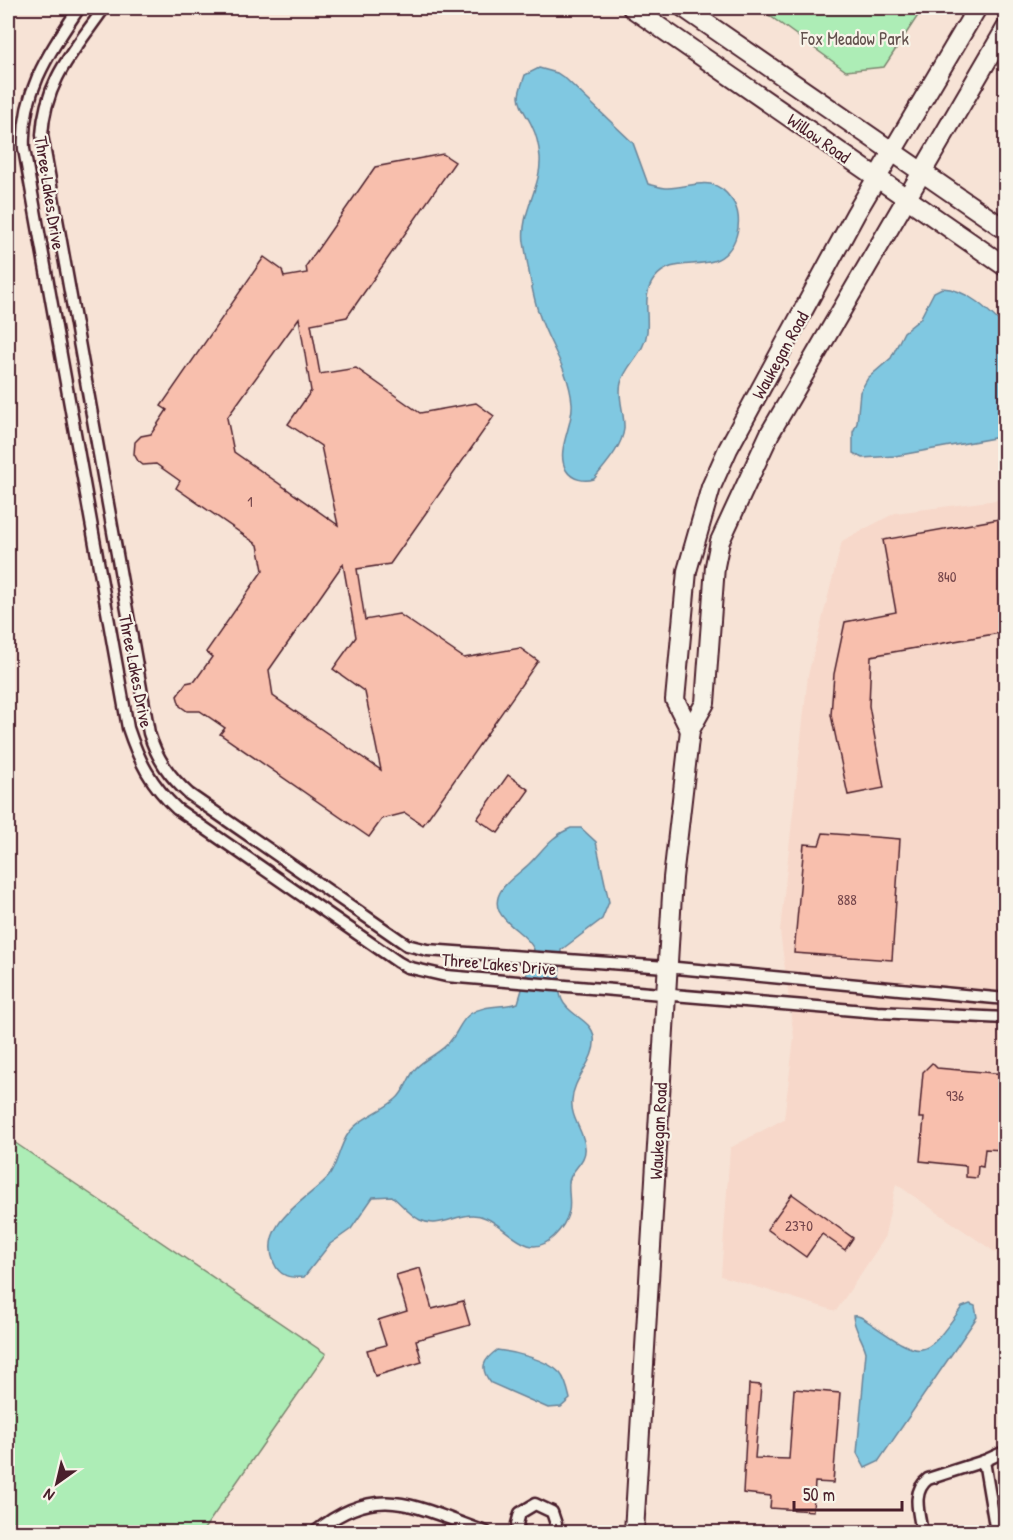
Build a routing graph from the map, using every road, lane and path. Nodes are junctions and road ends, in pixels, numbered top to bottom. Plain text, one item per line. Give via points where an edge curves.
1 (79, 8) edge
2 (104, 8) edge
3 (632, 8) edge
4 (684, 8) edge
5 (977, 8) edge
6 (1005, 28) edge
7 (892, 153) junction
8 (922, 173) junction
9 (877, 178) junction
10 (907, 199) junction
11 (1005, 230) edge
12 (1005, 267) edge
13 (690, 730) junction
14 (666, 967) junction
15 (664, 995) junction
16 (1005, 999) edge
17 (1005, 1018) edge
18 (1005, 1450) edge
19 (984, 1461) junction
20 (315, 1533) edge
21 (486, 1533) edge
22 (520, 1533) edge
23 (553, 1533) edge
24 (634, 1533) edge
25 (922, 1533) edge
26 (996, 1533) edge

1 - 15 street, Three Lakes Drive via 33,86 25,115 24,149 128,728 153,785 177,809 407,968 446,976
2 - 14 street, Three Lakes Drive via 50,89 42,135 155,753 173,780 189,794 407,945 427,950
3 - 9 main road, Willow Road
4 - 7 main road, Willow Road
5 - 7 main road, Waukegan Road
6 - 8 main road, Waukegan Road
7 - 8 main road, Willow Road
7 - 9 main road, Waukegan Road
8 - 10 main road, Waukegan Road
8 - 11 main road, Willow Road
9 - 10 main road, Willow Road
9 - 13 main road, Waukegan Road via 728,449 711,487 687,571 675,700
10 - 12 main road, Willow Road
10 - 13 main road, Waukegan Road via 770,433 720,541 705,703
13 - 14 main road, Waukegan Road
14 - 15 main road, Waukegan Road
14 - 16 street, Three Lakes Drive
15 - 17 street, Three Lakes Drive
15 - 24 main road, Waukegan Road
18 - 19 street
19 - 25 street via 928,1479 916,1492
19 - 26 street
20 - 21 street via 348,1509 378,1502 404,1503
22 - 23 street via 520,1513 535,1504 552,1512 556,1524

